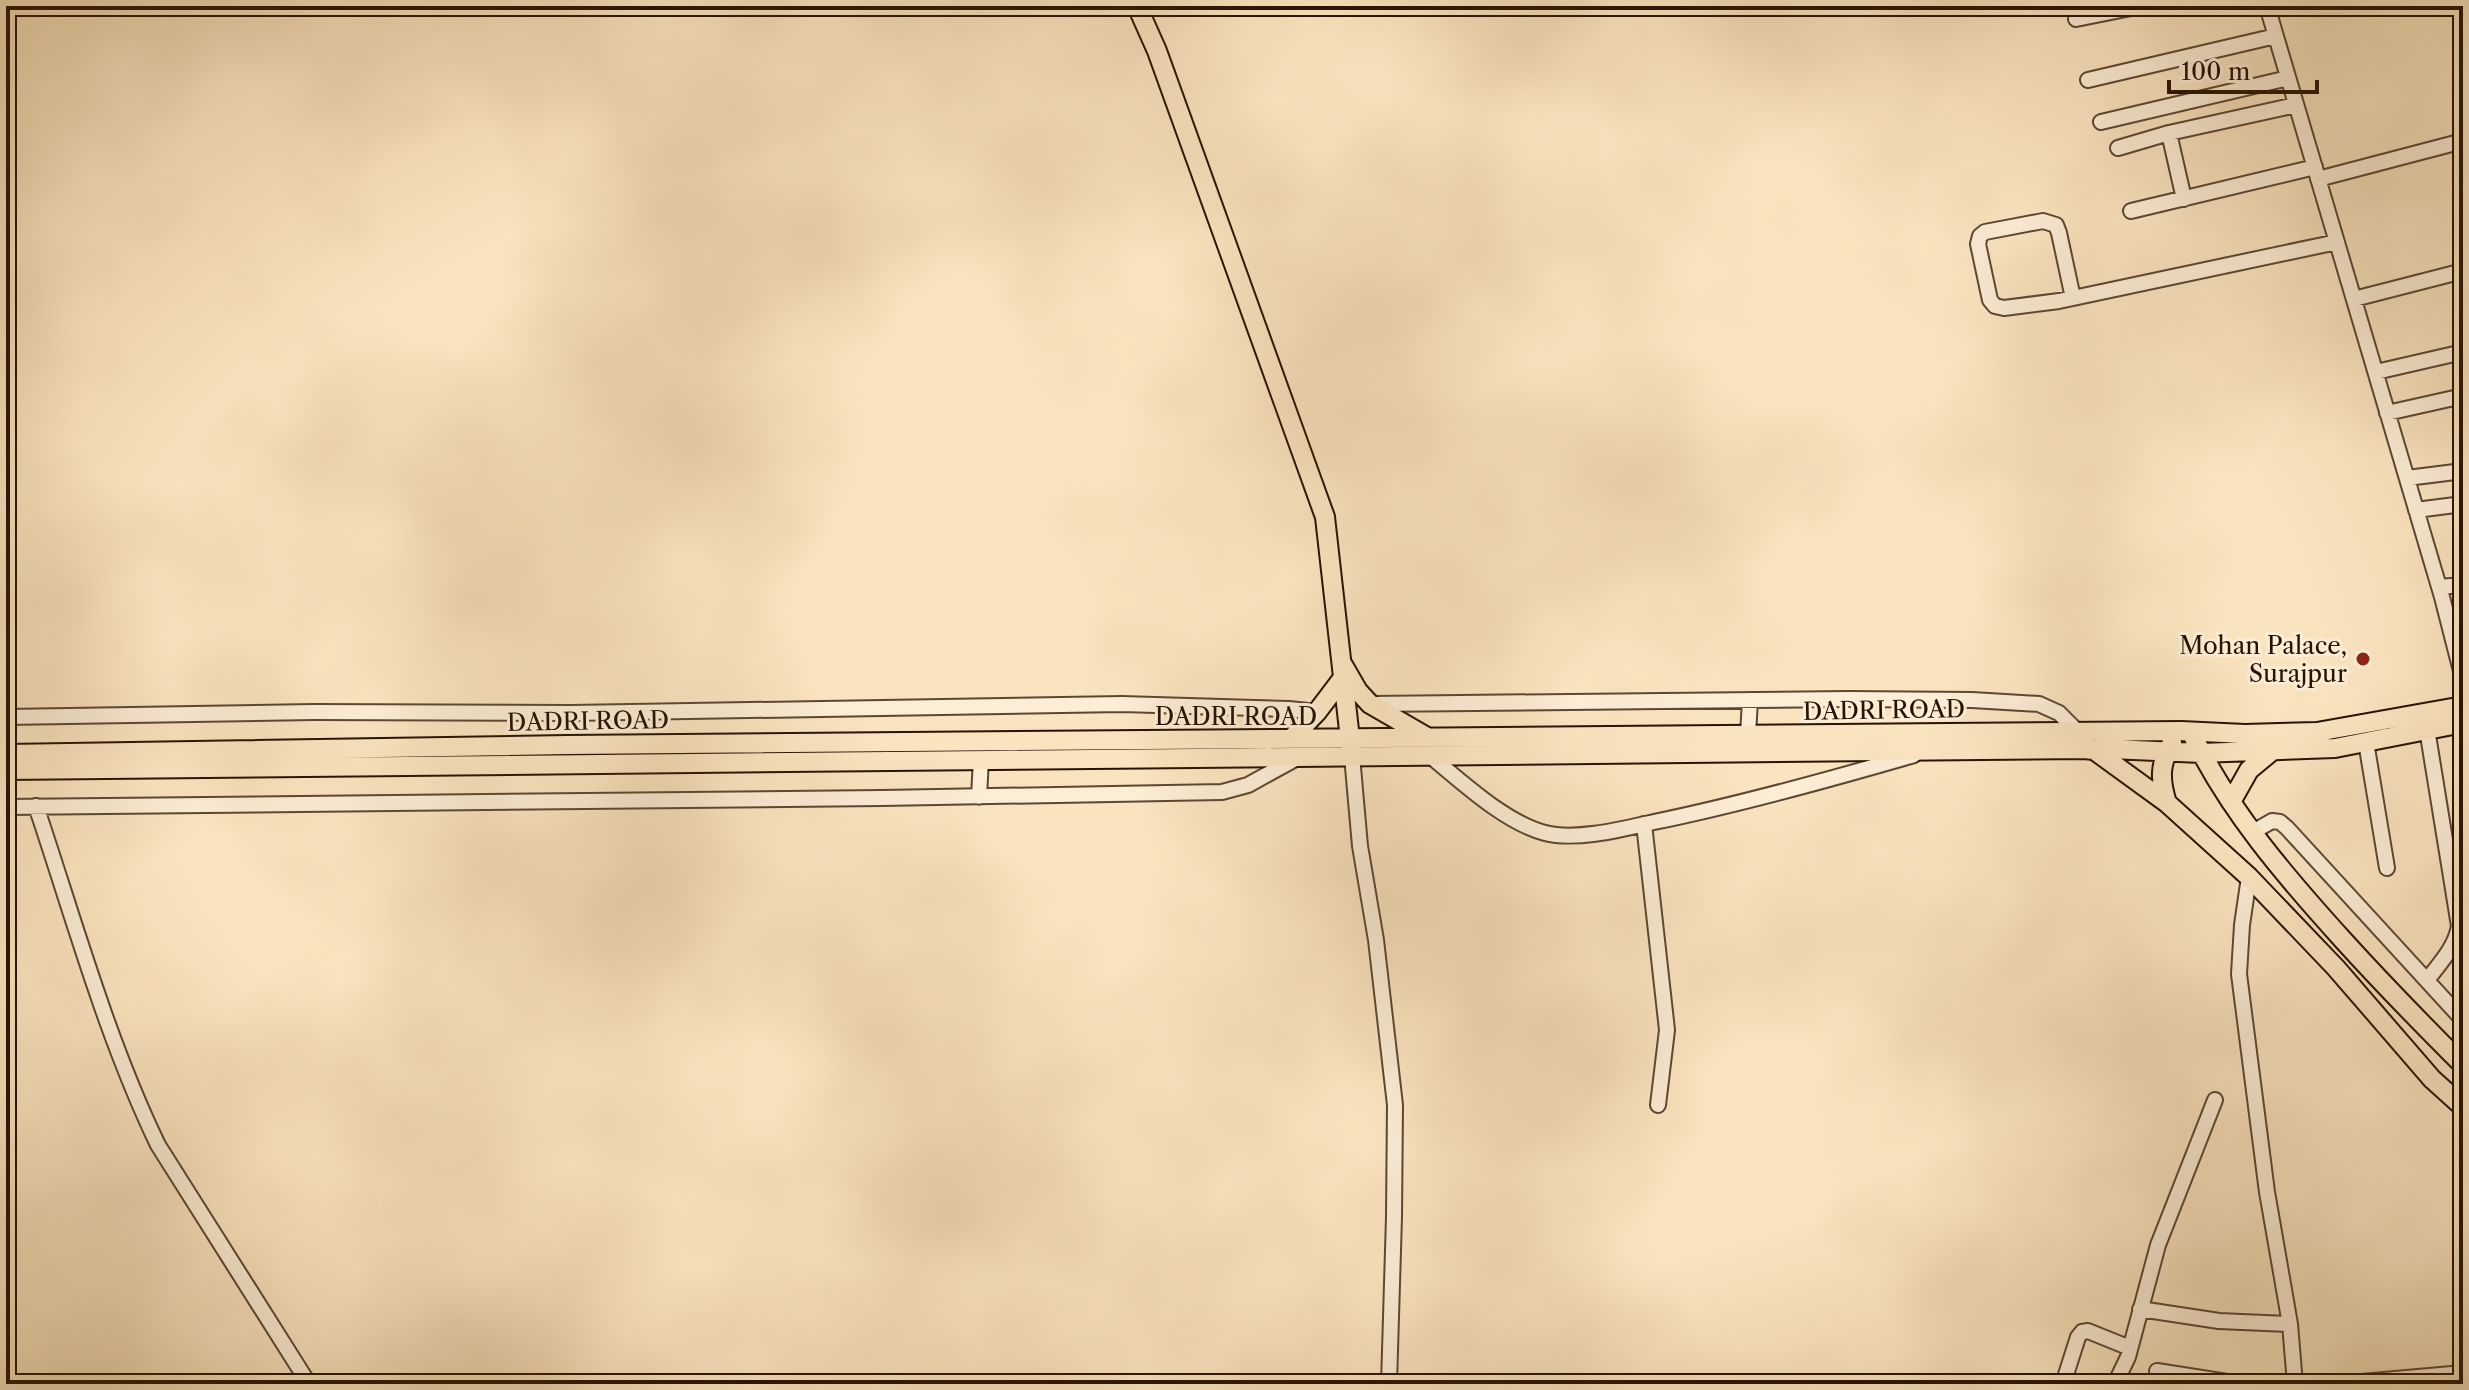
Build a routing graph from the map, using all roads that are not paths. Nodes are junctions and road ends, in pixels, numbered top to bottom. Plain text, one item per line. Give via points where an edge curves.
1 (1137, 6) edge
2 (2141, 6) edge
3 (2267, 6) edge
4 (2076, 19) dead end
5 (2276, 36) junction
6 (2288, 78) junction
7 (2088, 80) dead end
8 (2296, 105) junction
9 (2101, 122) dead end
10 (2169, 133) junction
11 (2463, 141) edge
12 (2118, 148) dead end
13 (2316, 173) junction
14 (2184, 199) junction
15 (2131, 211) dead end
16 (2337, 242) junction
17 (2463, 271) edge
18 (2073, 298) junction
19 (2354, 299) junction
20 (2463, 352) edge
21 (2376, 372) junction
22 (2463, 396) edge
23 (2387, 413) junction
24 (2463, 471) edge
25 (2407, 478) junction
26 (2463, 504) edge
27 (2416, 510) junction
28 (2463, 585) edge
29 (2439, 587) junction
30 (1342, 671) junction
31 (2463, 679) edge
32 (1750, 700) junction
33 (1370, 704) junction
34 (2463, 706) edge
35 (1317, 712) junction
36 (6, 717) edge
37 (2463, 723) edge
38 (1749, 727) junction
39 (2427, 729) junction
40 (2186, 732) junction
41 (1290, 740) junction
42 (2366, 742) junction
43 (2085, 744) junction
44 (1430, 747) junction
45 (1351, 748) junction
46 (1930, 750) junction
47 (2168, 750) junction
48 (2272, 751) junction
49 (2201, 753) junction
50 (6, 754) edge
51 (1301, 756) junction
52 (981, 759) junction
53 (6, 770) edge
54 (979, 797) junction
55 (2231, 802) junction
56 (2167, 803) junction
57 (36, 806) junction
58 (6, 807) edge
59 (1644, 824) junction
60 (2253, 832) junction
61 (2387, 868) dead end
62 (2249, 877) junction
63 (2427, 980) junction
64 (2463, 1020) edge
65 (2463, 1065) edge
66 (2215, 1100) dead end
67 (1658, 1105) dead end
68 (2463, 1107) edge
69 (2140, 1309) junction
70 (2290, 1324) junction
71 (2130, 1348) junction
72 (2157, 1371) dead end
73 (2463, 1373) edge
74 (2217, 1383) edge
75 (2365, 1383) edge
76 (309, 1384) edge
77 (1389, 1384) edge
78 (2063, 1384) edge
79 (2115, 1384) edge
80 (2240, 1384) edge
81 (2295, 1384) edge
82 (2339, 1384) edge

1 - 30 main road via 1325,517
2 - 4 street
3 - 5 street
5 - 6 street
5 - 7 street
6 - 8 street
6 - 9 street
8 - 10 street
8 - 13 street
10 - 12 street
10 - 14 street
11 - 13 street
13 - 14 street
13 - 16 street
14 - 15 street
16 - 18 street
16 - 19 street
17 - 19 street
18 - 18 street via 1995,306 1980,236 2043,221 2056,225
19 - 21 street
20 - 21 street
21 - 23 street
22 - 23 street
23 - 25 street
24 - 25 street
25 - 27 street
26 - 27 street
27 - 29 street
28 - 29 street
29 - 31 street
30 - 33 main road
30 - 35 main road
30 - 45 main road
32 - 33 street
32 - 38 street
32 - 43 street via 2039,704 2059,713
33 - 44 main road
34 - 40 main road, DADRI ROAD via 2317,732
35 - 36 street via 1122,704
35 - 41 main road
37 - 39 main road, DADRI ROAD
38 - 43 main road, DADRI ROAD
38 - 44 main road, DADRI ROAD
39 - 42 main road, DADRI ROAD
39 - 63 street via 2459,926 2452,948
40 - 43 main road, DADRI ROAD
40 - 47 main road
40 - 49 main road
41 - 45 main road, DADRI ROAD
41 - 50 main road, DADRI ROAD
42 - 48 main road, DADRI ROAD
42 - 61 street
43 - 46 main road, DADRI ROAD
43 - 47 main road, DADRI ROAD
43 - 56 main road
44 - 45 main road, DADRI ROAD
44 - 46 main road, DADRI ROAD
44 - 59 street via 1472,790 1527,827 1566,835
45 - 51 main road, DADRI ROAD
45 - 77 street via 1395,1105
46 - 59 street via 1787,792
47 - 49 main road, DADRI ROAD
47 - 56 main road via 2161,773
48 - 49 main road, DADRI ROAD
48 - 55 main road via 2249,770
49 - 55 main road
51 - 52 main road, DADRI ROAD
51 - 54 street via 1248,785 1222,792
52 - 53 main road, DADRI ROAD
52 - 54 street
54 - 57 street
55 - 60 main road
56 - 62 main road
57 - 58 street
57 - 76 street via 141,1110
59 - 67 street via 1667,1030
60 - 63 street via 2280,822
60 - 65 main road via 2298,891
62 - 68 main road
62 - 70 street via 2239,974
63 - 64 street
66 - 69 street via 2158,1245
69 - 70 street via 2219,1321
69 - 71 street
70 - 81 street
71 - 78 street via 2082,1332
71 - 79 street
72 - 74 street
73 - 75 street
74 - 80 street
75 - 82 street

